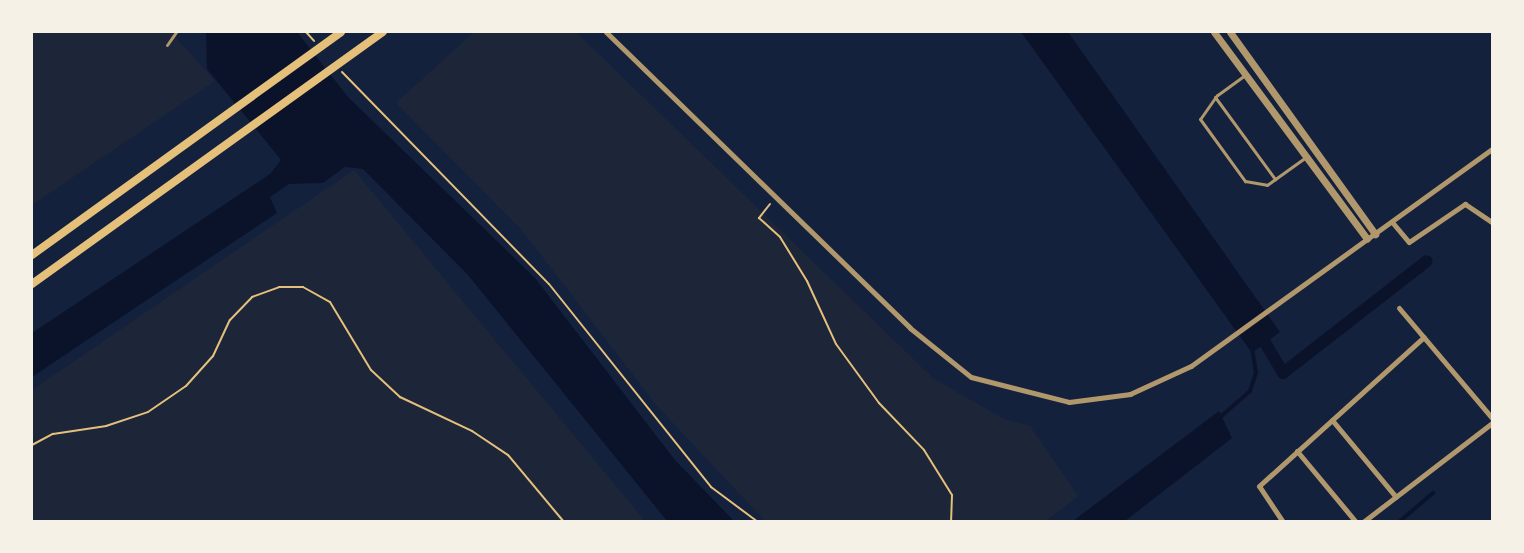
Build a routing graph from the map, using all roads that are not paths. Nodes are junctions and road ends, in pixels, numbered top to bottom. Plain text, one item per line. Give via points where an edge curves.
1 (176, 32) edge
2 (341, 32) edge
3 (383, 32) edge
4 (606, 32) edge
5 (1214, 32) edge
6 (1230, 32) edge
7 (167, 45) dead end
8 (1245, 74) junction
9 (1215, 97) junction
10 (1492, 149) edge
11 (1306, 157) junction
12 (1275, 179) junction
13 (1392, 222) junction
14 (1492, 222) edge
15 (1375, 234) junction
16 (1367, 239) junction
17 (32, 255) edge
18 (32, 284) edge
19 (1399, 308) dead end
20 (1424, 337) junction
21 (1492, 418) edge
22 (1332, 420) junction
23 (1492, 423) edge
24 (1297, 451) junction
25 (1396, 497) junction
26 (1283, 522) edge
27 (1356, 522) edge
28 (1363, 522) edge

1 - 7 lane
2 - 17 main road
3 - 18 main road via 153,201
4 - 16 street via 910,328 971,377 1035,397 1102,400 1159,384 1224,343
5 - 8 street
6 - 15 street
8 - 9 lane
8 - 11 street
9 - 12 lane
9 - 12 lane via 1200,119 1245,181 1267,185
10 - 13 street
11 - 12 lane
11 - 16 street
13 - 14 street via 1408,242 1465,204
13 - 15 street
15 - 16 street
19 - 20 street
20 - 21 street
20 - 22 street
22 - 24 street
22 - 25 street
23 - 25 street
24 - 26 street via 1258,486
24 - 27 street
25 - 28 street

